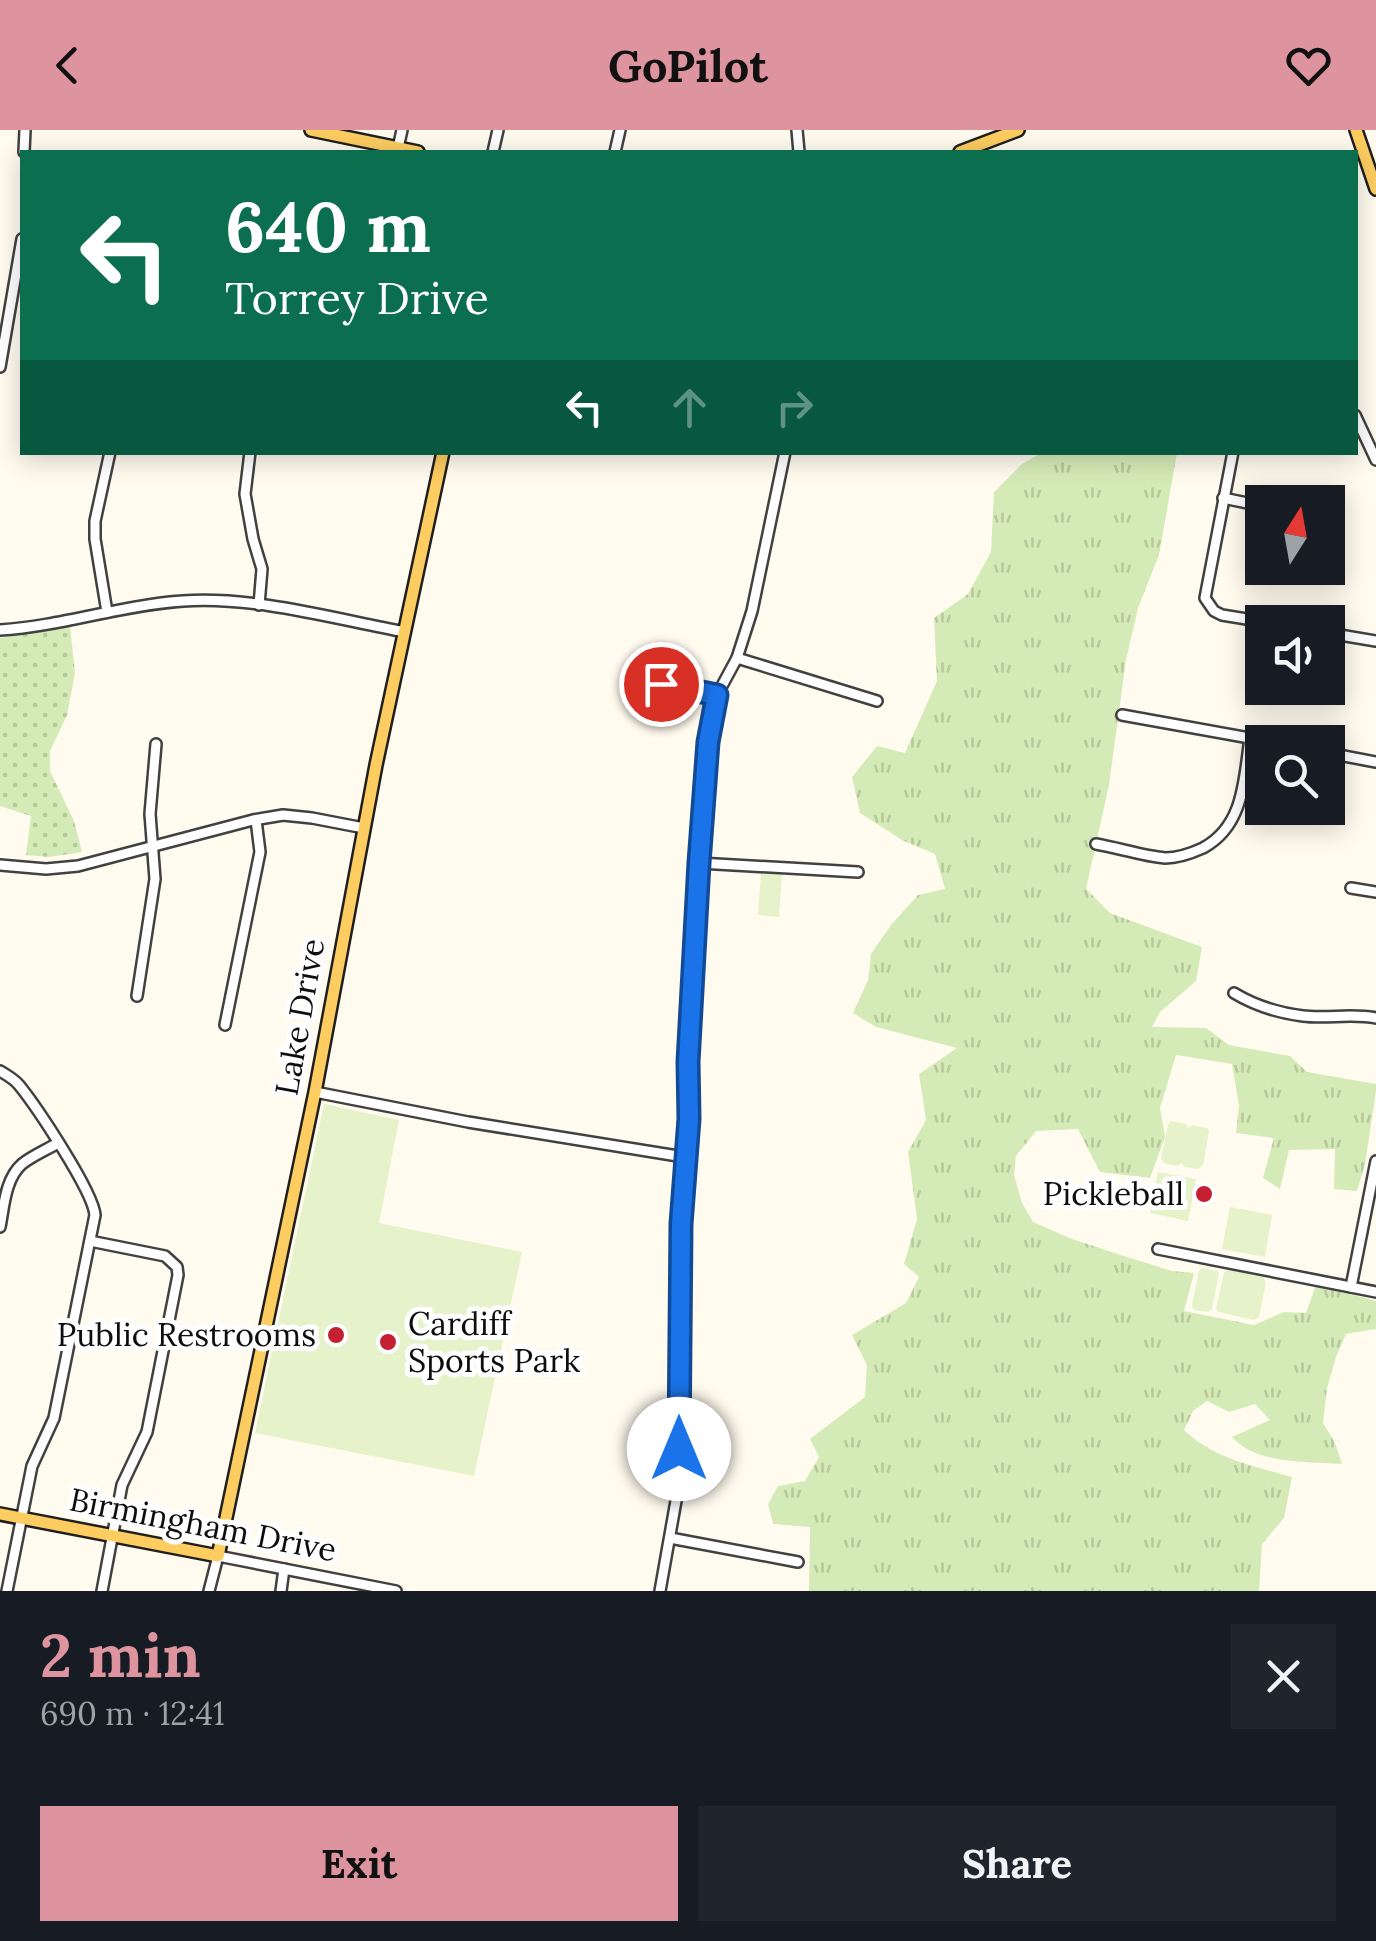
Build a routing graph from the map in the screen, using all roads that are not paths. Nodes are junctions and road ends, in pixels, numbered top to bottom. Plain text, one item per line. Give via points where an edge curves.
1 (310, 130) edge
2 (402, 130) edge
3 (1016, 130) edge
4 (1356, 130) edge
5 (398, 148) junction
6 (408, 150) edge
7 (965, 150) edge
8 (1376, 189) edge
9 (20, 252) edge
10 (0, 367) edge
11 (1358, 421) edge
12 (109, 455) edge
13 (250, 455) edge
14 (442, 455) edge
15 (784, 455) edge
16 (1231, 455) edge
17 (1376, 460) edge
18 (1223, 498) junction
19 (1245, 503) edge
20 (258, 605) junction
21 (107, 612) junction
22 (1245, 618) edge
23 (0, 630) edge
24 (405, 632) junction
25 (1345, 636) edge
26 (1376, 642) edge
27 (737, 658) junction
28 (640, 680) dead end
29 (717, 695) junction
30 (877, 701) dead end
31 (1122, 714) dead end
32 (1245, 737) edge
33 (156, 744) dead end
34 (1345, 756) edge
35 (1376, 762) edge
36 (1245, 776) edge
37 (256, 820) junction
38 (364, 828) junction
39 (1096, 844) dead end
40 (152, 845) junction
41 (699, 863) junction
42 (0, 865) edge
43 (858, 872) dead end
44 (1351, 888) dead end
45 (1376, 892) edge
46 (1234, 993) dead end
47 (137, 996) dead end
48 (1376, 1018) edge
49 (226, 1026) dead end
50 (0, 1071) edge
51 (315, 1092) junction
52 (58, 1143) junction
53 (684, 1157) junction
54 (1376, 1161) edge
55 (0, 1227) edge
56 (90, 1240) junction
57 (1158, 1249) dead end
58 (1351, 1287) junction
59 (1376, 1292) edge
60 (0, 1514) edge
61 (22, 1518) junction
62 (112, 1536) junction
63 (670, 1538) junction
64 (218, 1556) junction
65 (798, 1562) dead end
66 (284, 1570) junction
67 (373, 1589) edge
68 (7, 1591) edge
69 (102, 1591) edge
70 (209, 1591) edge
71 (280, 1591) edge
72 (396, 1591) edge
73 (660, 1591) edge

1 - 5 main road
2 - 5 street
3 - 7 main road
4 - 8 main road
5 - 6 main road
9 - 10 street
11 - 17 street
12 - 21 street via 95,521
13 - 20 street via 245,494 262,569
14 - 24 main road, Lake Drive
15 - 27 street
16 - 18 street
18 - 19 street
18 - 22 street via 1205,598 1214,612
20 - 21 street via 203,600
20 - 24 street
21 - 23 street
24 - 38 main road, Lake Drive
25 - 26 street
27 - 29 street
27 - 30 street
28 - 29 street
29 - 41 street
31 - 32 street
33 - 40 street
34 - 35 street
36 - 39 street via 1234,818 1221,836 1192,854 1168,858
37 - 38 street via 298,816
37 - 40 street
37 - 49 street via 260,852
38 - 51 main road, Lake Drive
40 - 42 street via 78,866
40 - 47 street via 155,879
41 - 43 street
41 - 53 street
44 - 45 street
46 - 48 street via 1304,1016
50 - 52 street via 18,1083
51 - 53 street
51 - 64 main road, Lake Drive
52 - 55 street via 14,1174
52 - 56 street via 94,1203
53 - 63 street via 679,1484
54 - 58 street
56 - 61 street via 54,1418 32,1466
56 - 62 street via 165,1256 178,1275 147,1432 122,1484
57 - 58 street
58 - 59 street
60 - 61 main road, Birmingham Drive
61 - 62 main road, Birmingham Drive
61 - 68 street
62 - 64 main road, Birmingham Drive
62 - 69 street
63 - 65 street
63 - 73 street
64 - 66 street, Birmingham Drive
64 - 70 street, Lake Drive
66 - 67 street, Birmingham Drive
66 - 71 street
67 - 72 street, Birmingham Drive

